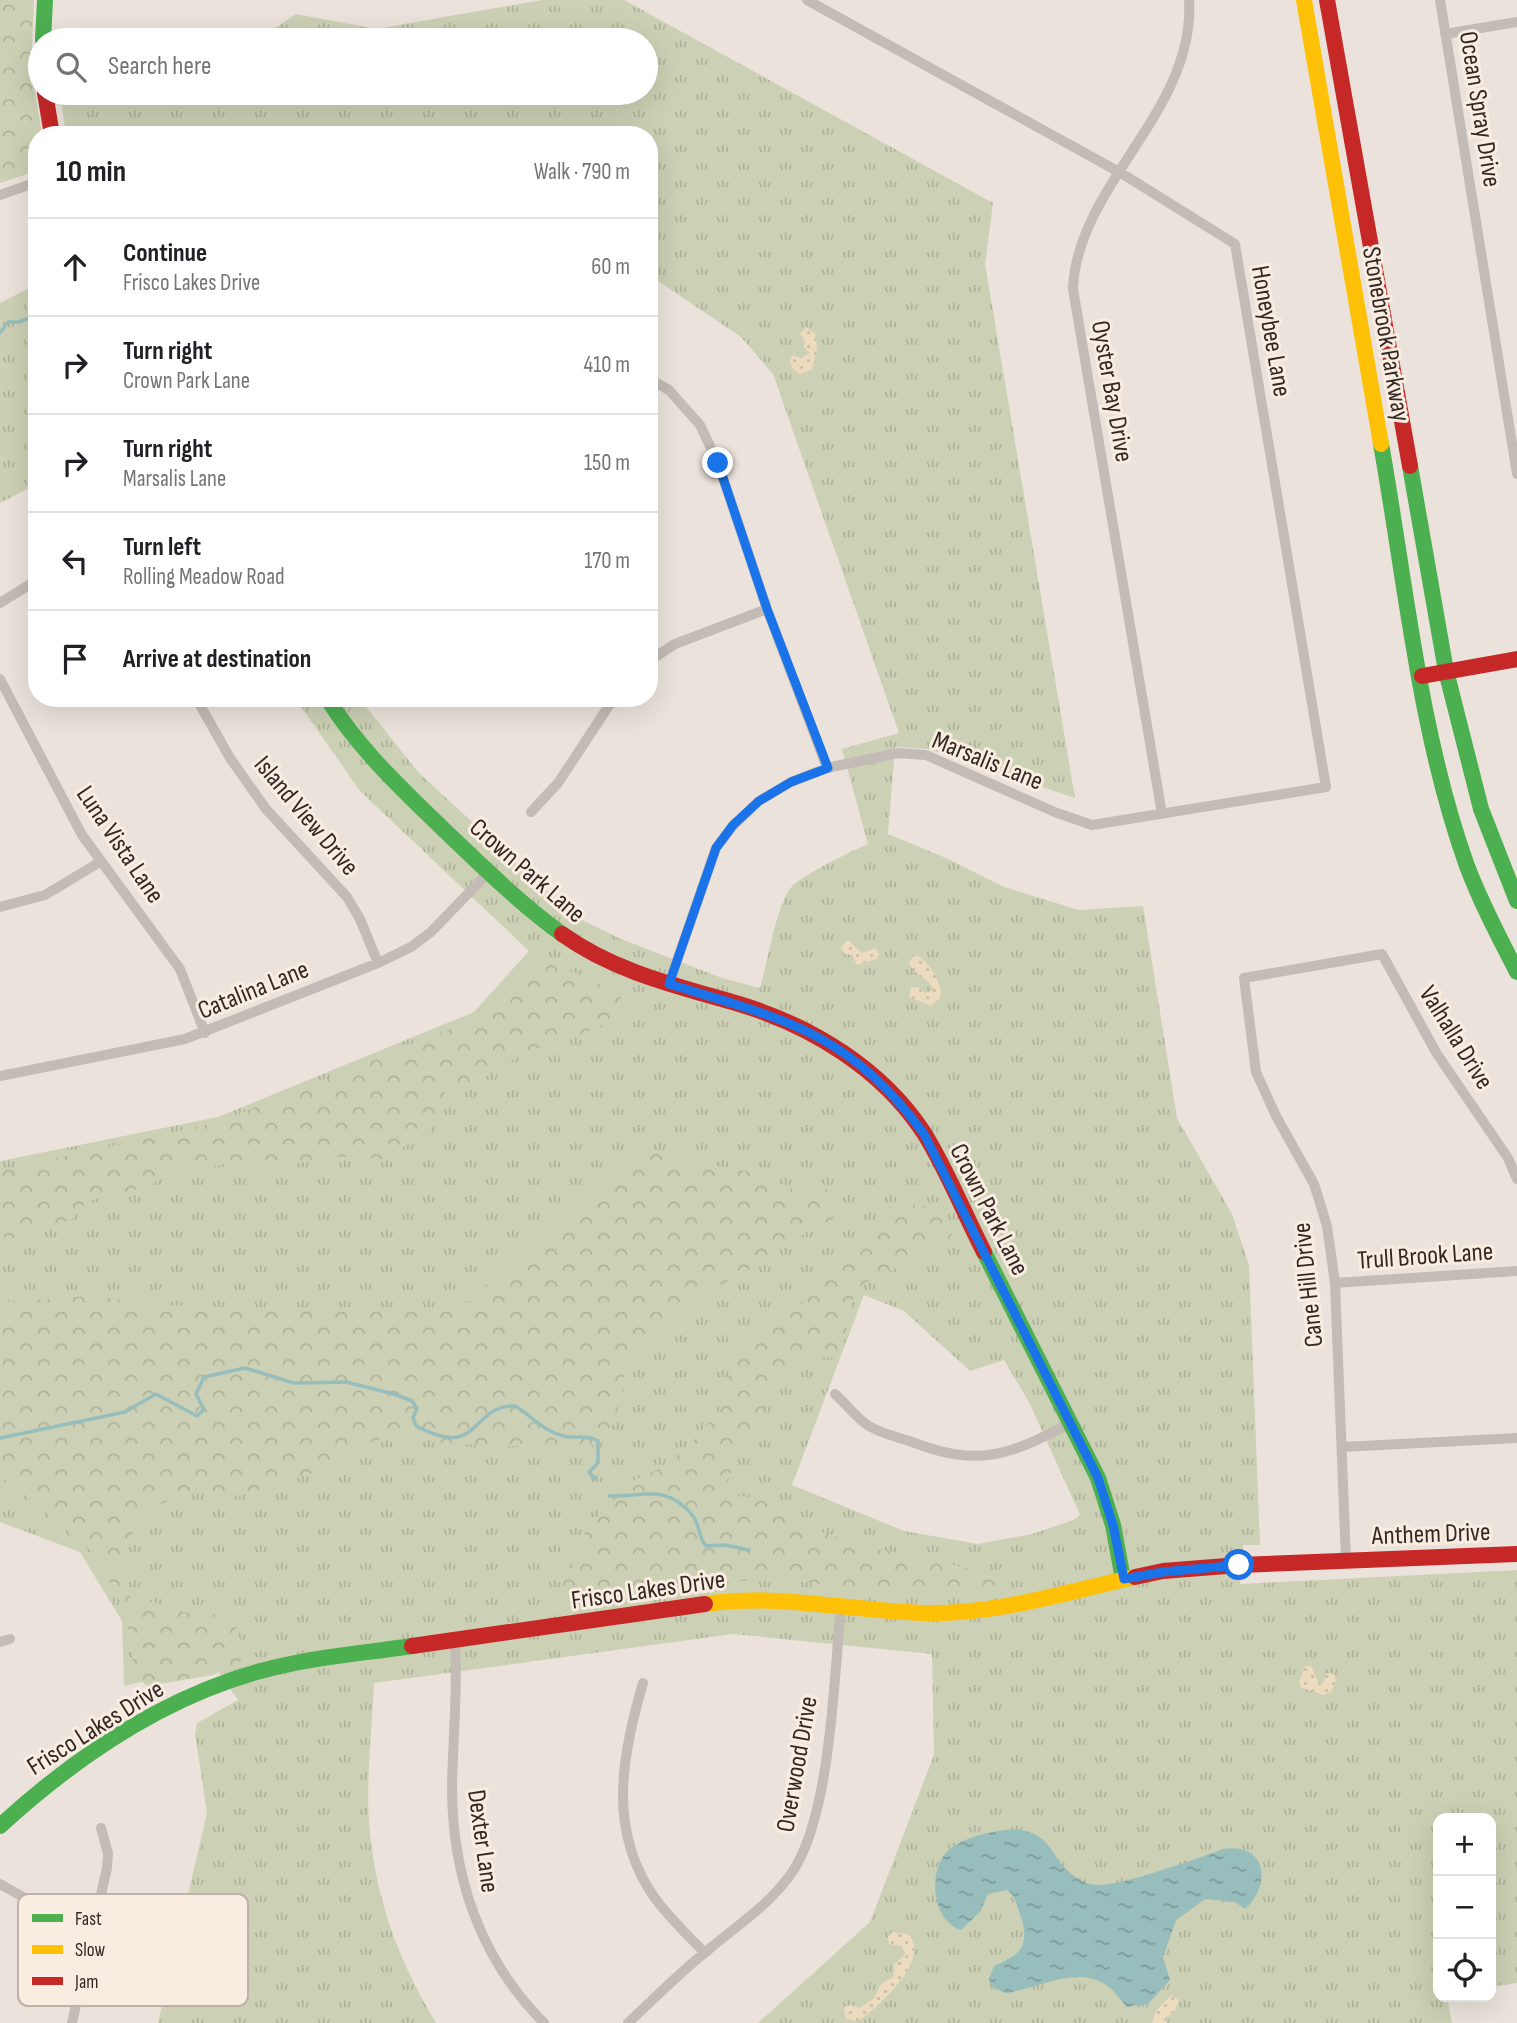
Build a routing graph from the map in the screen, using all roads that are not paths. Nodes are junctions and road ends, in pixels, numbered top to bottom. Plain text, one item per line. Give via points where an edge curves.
1 (45, 0) edge
2 (807, 0) edge
3 (1189, 0) edge
4 (1304, 0) edge
5 (1327, 0) edge
6 (1440, 0) edge
7 (1517, 22) edge
8 (44, 28) edge
9 (1445, 34) junction
10 (47, 105) edge
11 (50, 126) edge
12 (1121, 173) junction
13 (28, 185) edge
14 (0, 195) edge
15 (658, 384) edge
16 (1517, 474) edge
17 (28, 586) edge
18 (0, 603) edge
19 (767, 609) junction
20 (658, 655) edge
21 (1517, 659) edge
22 (1446, 671) junction
23 (1422, 676) junction
24 (0, 679) edge
25 (202, 707) edge
26 (339, 707) edge
27 (608, 707) edge
28 (828, 768) junction
29 (1326, 787) joint
30 (531, 812) dead end
31 (1162, 814) junction
32 (100, 862) junction
33 (488, 873) junction
34 (1517, 901) edge
35 (0, 907) edge
36 (1382, 954) joint
37 (378, 963) junction
38 (1517, 972) edge
39 (669, 984) junction
40 (205, 1033) junction
41 (0, 1076) edge
42 (1517, 1179) edge
43 (1517, 1271) edge
44 (1335, 1283) junction
45 (835, 1394) dead end
46 (1072, 1423) junction
47 (1517, 1438) edge
48 (1342, 1447) junction
49 (1517, 1553) edge
50 (1346, 1560) junction
51 (1124, 1579) junction
52 (841, 1605) junction
53 (455, 1642) junction
54 (643, 1683) dead end
55 (0, 1826) edge
56 (101, 1828) dead end
57 (0, 1884) edge
58 (18, 1894) edge
59 (102, 1894) edge
60 (704, 1952) junction
61 (544, 2023) edge
62 (628, 2023) edge

1 - 8 street
2 - 12 street, Honeybee Lane
3 - 12 street, Oyster Bay Drive via 1185,55
4 - 23 street, Stonebrook Parkway
5 - 22 street, Stonebrook Parkway
6 - 9 street, Ocean Spray Drive
7 - 9 street
9 - 16 street, Ocean Spray Drive
10 - 11 street
12 - 29 street, Honeybee Lane via 1235,244
12 - 31 street, Oyster Bay Drive via 1086,231 1074,268 1073,289
13 - 14 street
15 - 19 street via 700,425 718,463
17 - 18 street
19 - 20 street
19 - 28 street
21 - 22 street
22 - 23 street
22 - 34 street, Stonebrook Parkway via 1481,809
23 - 38 street, Stonebrook Parkway via 1446,794 1471,878
24 - 32 street, Luna Vista Lane
25 - 37 street, Island View Drive via 266,809 347,897
26 - 33 street, Crown Park Lane via 377,764
27 - 30 street via 558,783
28 - 31 street, Marsalis Lane via 898,753 926,755 1092,825
28 - 39 street, Marsalis Lane via 759,801 716,848
29 - 31 street, Marsalis Lane
32 - 35 street via 45,895
32 - 40 street, Luna Vista Lane via 180,969
33 - 37 street, Catalina Lane via 431,932
33 - 39 street, Crown Park Lane via 551,929 620,967
36 - 42 street, Valhalla Drive via 1437,1054 1508,1158
36 - 44 street, Cane Hill Drive via 1244,978 1256,1072 1314,1184 1327,1226
37 - 40 street, Catalina Lane
39 - 46 street, Crown Park Lane via 781,1018 827,1041 863,1065 899,1100 924,1134
40 - 41 street, Catalina Lane
43 - 44 street, Trull Brook Lane
44 - 48 street, Cane Hill Drive
45 - 46 street via 867,1425 946,1455 976,1457 1005,1452
46 - 51 street, Crown Park Lane via 1098,1478
47 - 48 street
48 - 50 street, Cane Hill Drive
49 - 50 street, Anthem Drive
50 - 51 street, Frisco Lakes Drive via 1239,1565
51 - 52 street, Frisco Lakes Drive via 978,1612 924,1614
52 - 53 street, Frisco Lakes Drive via 719,1602
52 - 60 street, Overwood Drive via 828,1739 813,1832 793,1872 768,1901
53 - 55 street, Frisco Lakes Drive via 294,1663 213,1686 106,1742 49,1781
53 - 61 street, Dexter Lane via 458,1692 452,1787 466,1900 492,1958
54 - 60 street via 630,1726 621,1804 628,1842 656,1900
56 - 59 street via 108,1853
57 - 58 street
60 - 62 street, Overwood Drive

